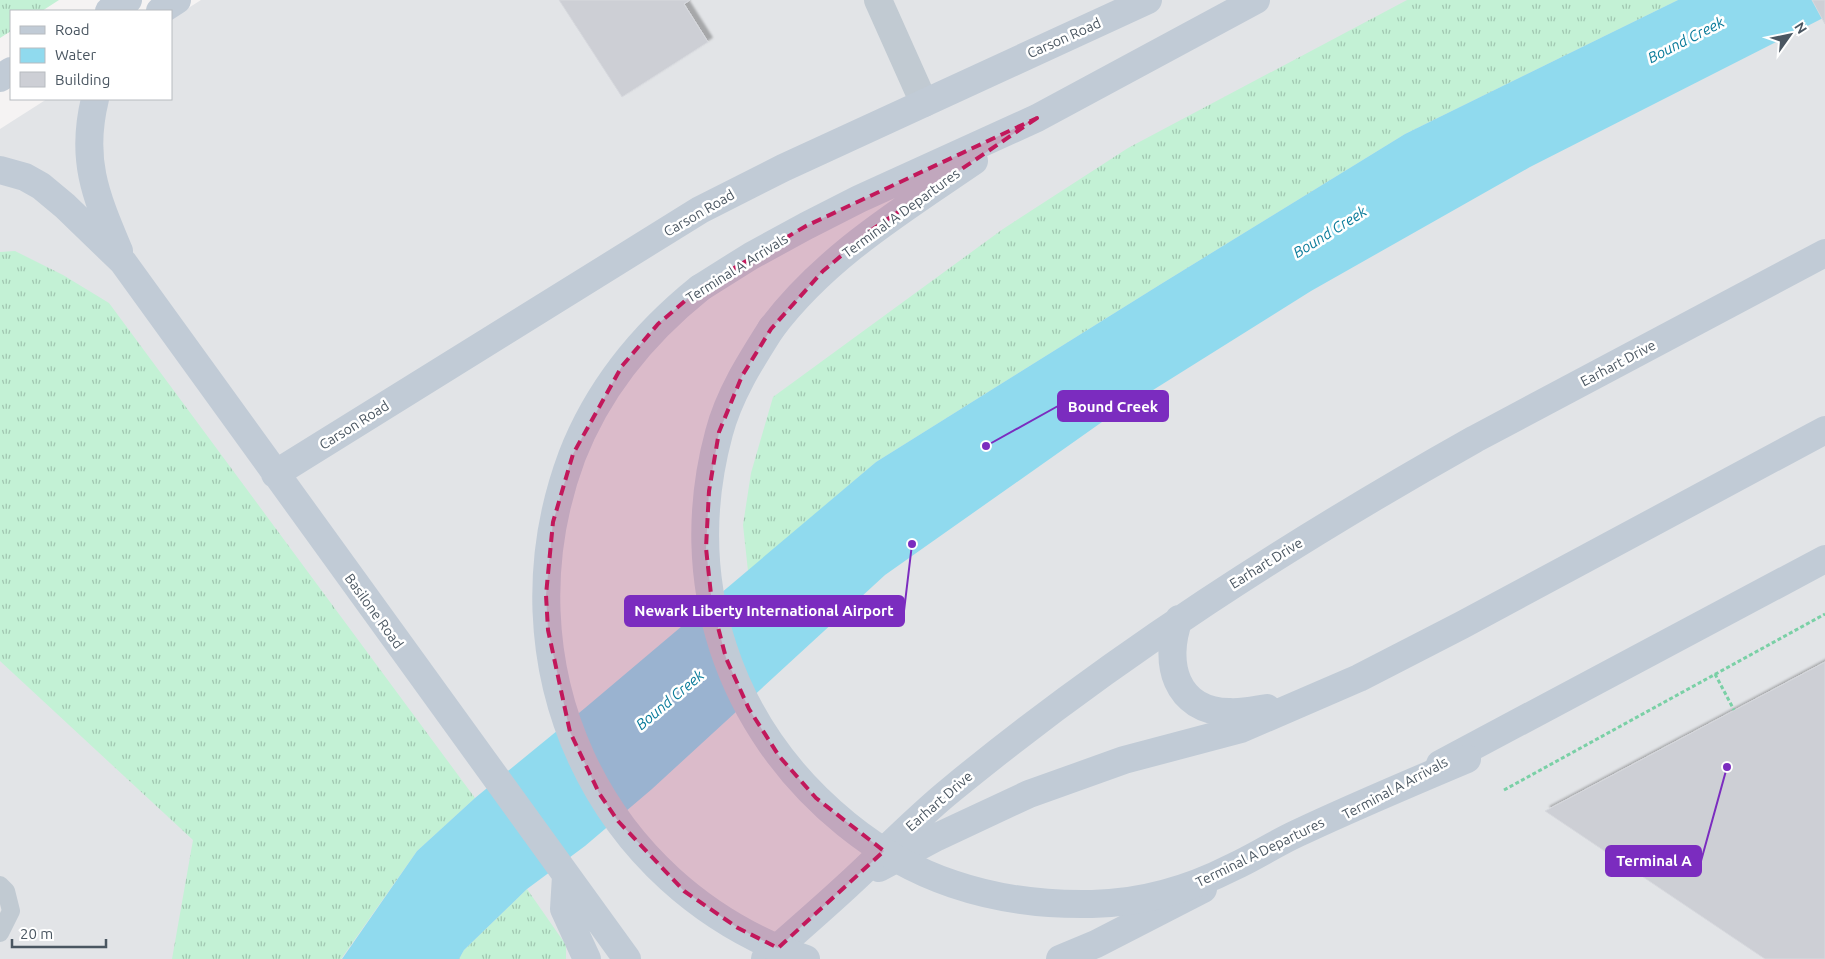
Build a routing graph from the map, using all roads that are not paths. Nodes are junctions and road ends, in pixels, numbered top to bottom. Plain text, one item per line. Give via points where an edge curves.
1 (128, 0) edge
2 (177, 0) edge
3 (878, 0) edge
4 (1148, 0) edge
5 (1256, 0) edge
6 (111, 10) edge
7 (162, 10) edge
8 (95, 100) edge
9 (924, 103) junction
10 (1038, 118) junction
11 (0, 170) edge
12 (1825, 252) edge
13 (123, 262) junction
14 (1825, 430) edge
15 (276, 474) junction
16 (1825, 559) edge
17 (1825, 568) edge
18 (1179, 619) junction
19 (1301, 702) junction
20 (1464, 756) junction
21 (566, 876) junction
22 (0, 885) edge
23 (847, 886) junction
24 (0, 933) edge
25 (587, 959) edge
26 (627, 959) edge
27 (765, 959) edge
28 (806, 959) edge
29 (1060, 959) edge

1 - 6 street
2 - 7 street
3 - 9 street
4 - 9 street, Carson Road
5 - 10 street
8 - 13 street via 89,136 92,178 97,199
9 - 15 street, Carson Road via 782,168 700,210
10 - 20 street, Terminal A Departures, bridge via 857,242 788,307 742,376 719,432 706,521 708,576 726,658 763,734 816,798 856,832 902,862 951,884 980,892 1037,902 1093,904 1150,898 1216,876 1297,834
10 - 28 street, Terminal A Arrivals, bridge via 815,221 700,288 658,324 622,366 588,421 562,485 548,558 546,595 552,663 570,732 599,793 638,846 684,891 765,942
11 - 13 street via 41,186
12 - 18 street, Earhart Drive via 1420,470
13 - 15 street, Basilone Road
14 - 19 street via 1462,625 1359,678
15 - 21 street, Basilone Road
16 - 20 street
17 - 20 street
18 - 19 street via 1173,640 1172,664 1180,687 1195,702 1205,708 1228,712
18 - 23 street, Earhart Drive via 953,788
19 - 23 street via 1241,729 1124,760 1029,794 936,837
20 - 29 street, Terminal A Arrivals via 1129,928
21 - 25 street via 564,909
21 - 26 street, Basilone Road
22 - 24 lane via 6,891 11,910
23 - 27 street, Earhart Drive

